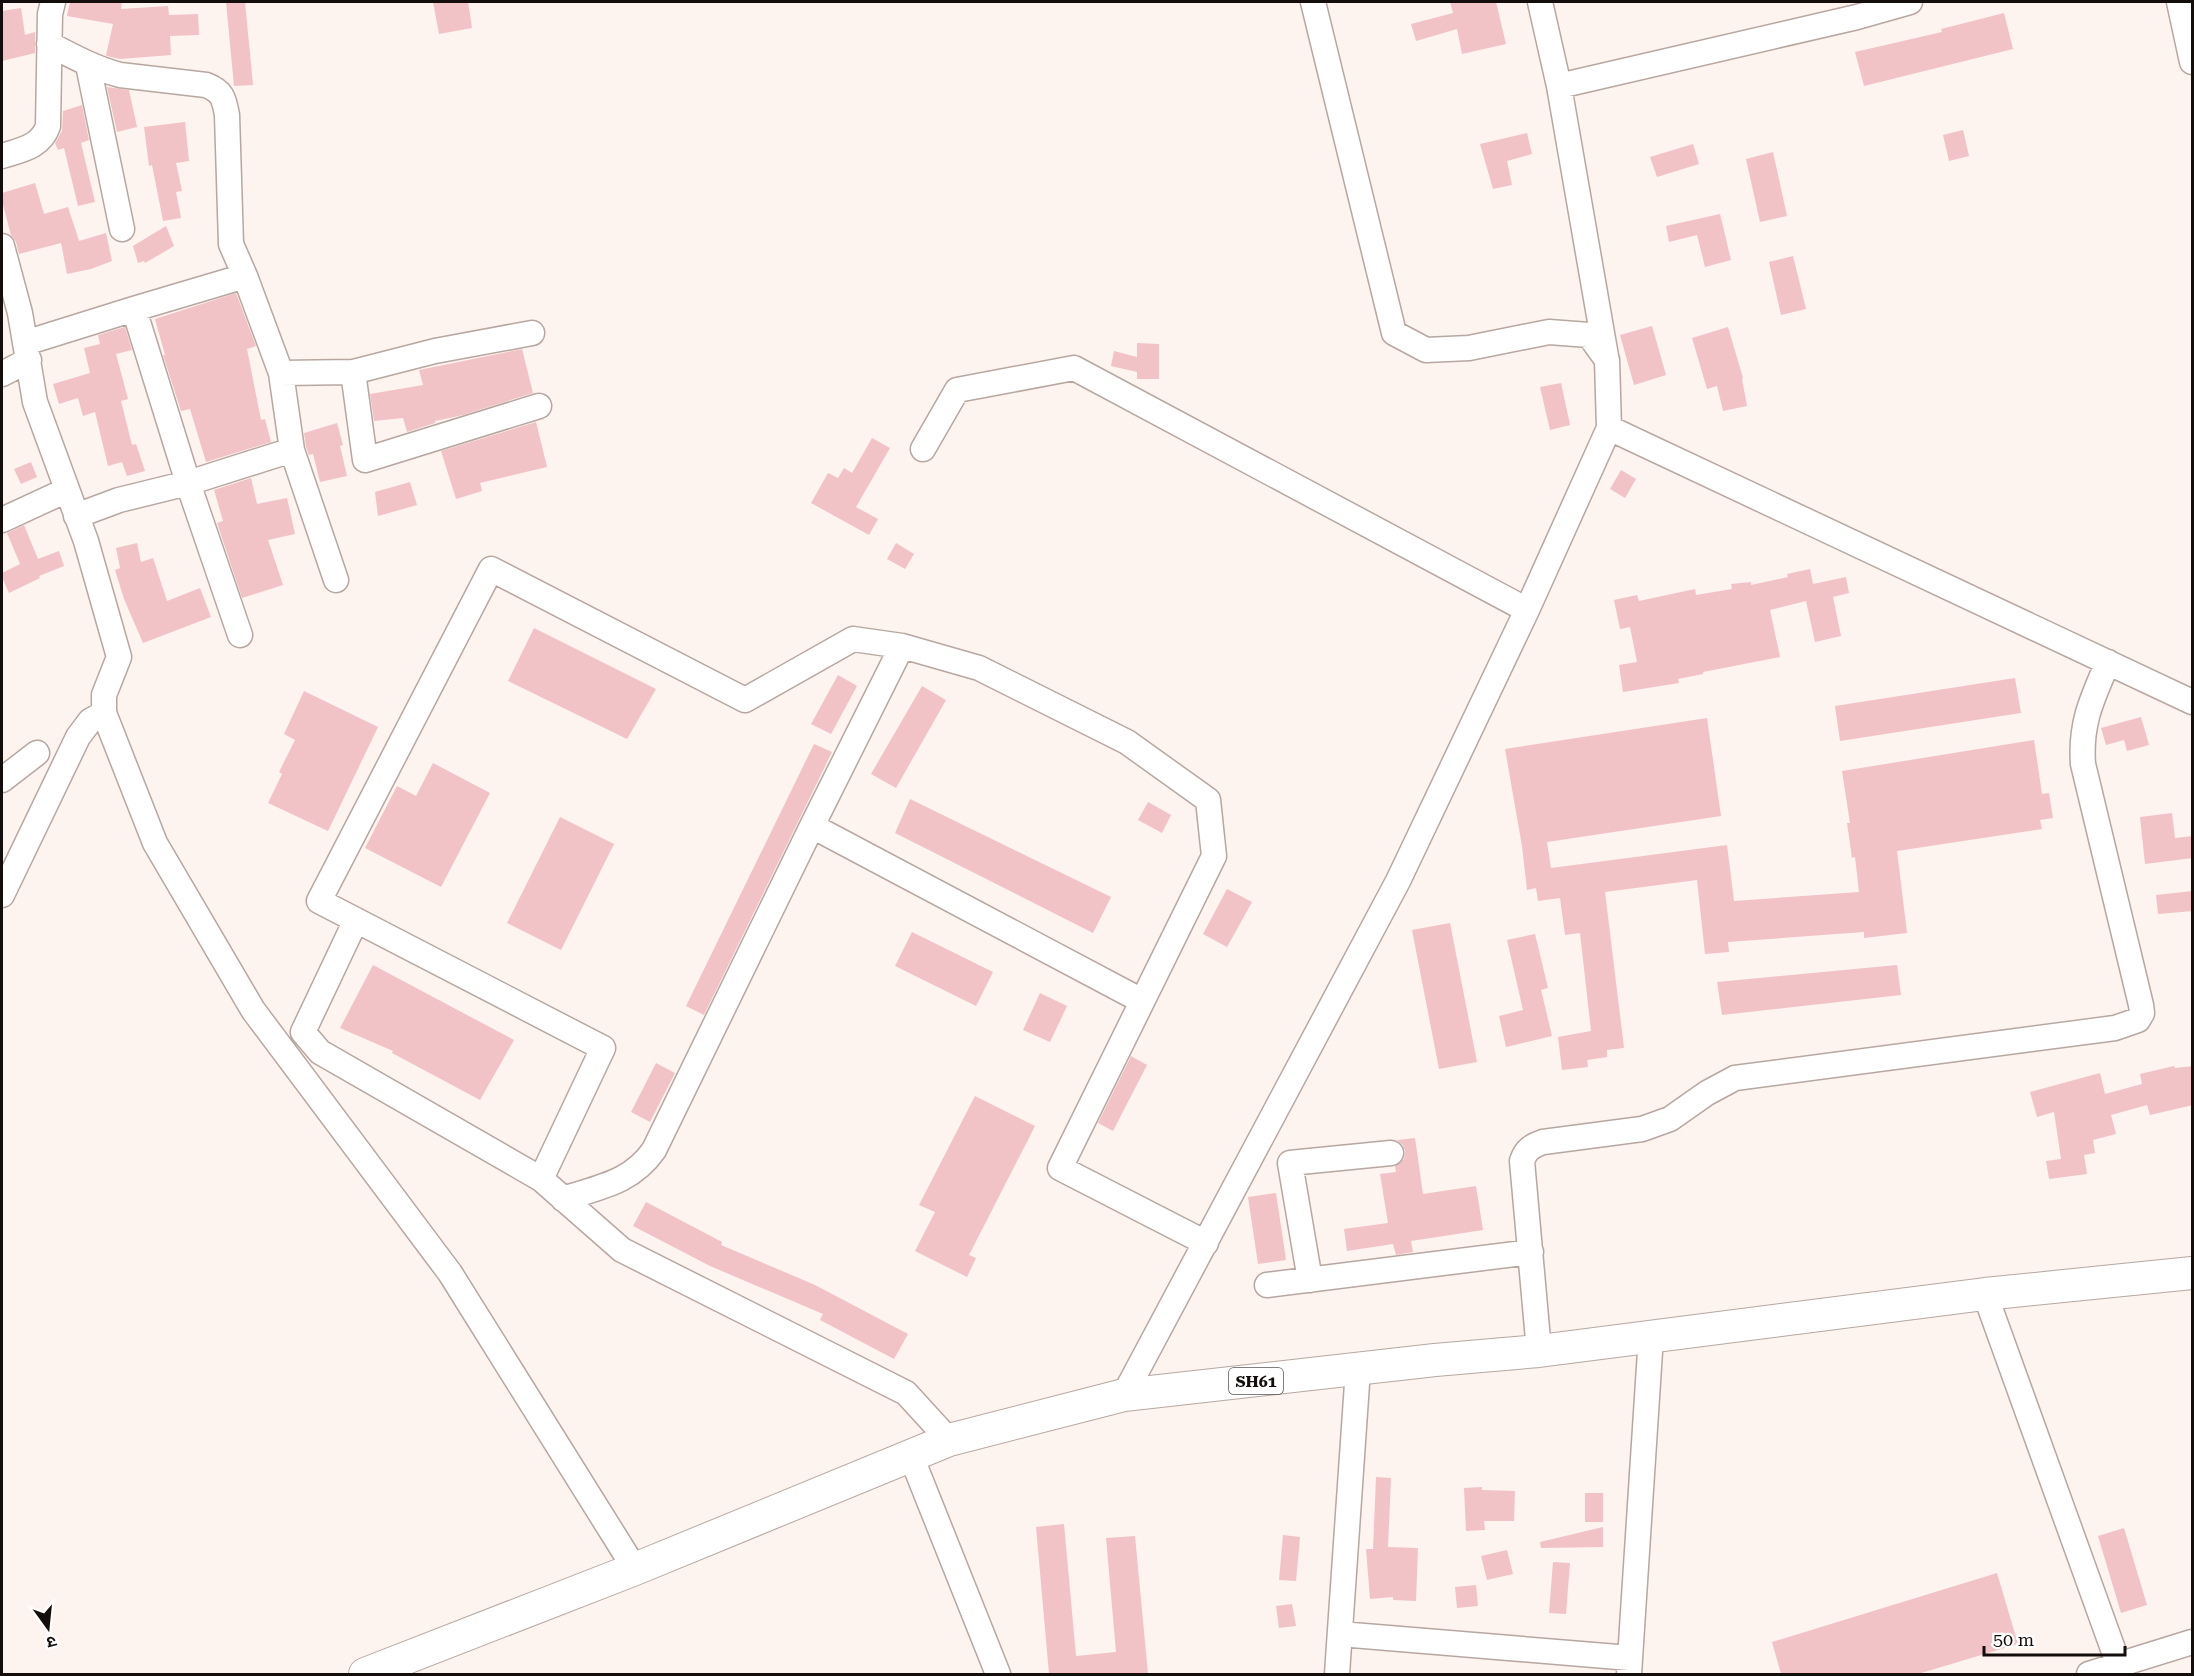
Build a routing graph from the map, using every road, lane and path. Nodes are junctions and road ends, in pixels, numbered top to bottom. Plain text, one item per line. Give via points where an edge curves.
1 (53, 2) edge
2 (1313, 2) edge
3 (1540, 2) edge
4 (1910, 2) edge
5 (2179, 2) edge
6 (49, 44) junction
7 (2193, 62) edge
8 (88, 65) junction
9 (1559, 86) junction
10 (2, 156) edge
11 (122, 229) dead end
12 (4, 261) edge
13 (245, 276) junction
14 (134, 309) junction
15 (532, 333) dead end
16 (27, 352) junction
17 (1607, 360) junction
18 (352, 372) junction
19 (281, 373) junction
20 (2, 374) edge
21 (539, 406) dead end
22 (1609, 428) junction
23 (923, 449) dead end
24 (292, 450) junction
25 (188, 483) junction
26 (67, 490) junction
27 (76, 516) junction
28 (2, 520) edge
29 (336, 580) dead end
30 (1527, 610) junction
31 (240, 635) dead end
32 (903, 646) junction
33 (2108, 662) junction
34 (2193, 702) edge
35 (104, 713) junction
36 (37, 753) dead end
37 (2, 780) edge
38 (812, 826) junction
39 (2, 896) edge
40 (356, 920) junction
41 (1142, 1001) junction
42 (1391, 1153) dead end
43 (541, 1179) junction
44 (563, 1199) junction
45 (1206, 1243) junction
46 (1532, 1252) junction
47 (2193, 1273) edge
48 (1310, 1280) junction
49 (1267, 1285) dead end
50 (1985, 1294) junction
51 (1650, 1336) junction
52 (1539, 1351) junction
53 (1358, 1369) junction
54 (1124, 1395) junction
55 (950, 1440) junction
56 (911, 1456) junction
57 (635, 1569) junction
58 (1340, 1634) junction
59 (2193, 1642) edge
60 (1629, 1666) edge
61 (2120, 1670) edge
62 (993, 1673) edge
63 (365, 1674) edge
64 (1337, 1674) edge
65 (2089, 1674) edge

1 - 6 street
2 - 17 street via 1394,333 1426,350 1469,348 1549,332 1589,335
3 - 9 street
4 - 9 street
5 - 7 street
6 - 8 street
6 - 10 street via 45,135 29,148
8 - 11 street
8 - 13 street via 120,75 206,85 224,96 231,244
9 - 17 street
12 - 16 street
13 - 14 street
13 - 19 street
14 - 16 street
14 - 25 street
15 - 18 street
16 - 20 street
16 - 26 street via 35,402
17 - 22 street
18 - 19 street
18 - 21 street via 365,460
19 - 24 street
22 - 30 street
22 - 33 street
23 - 30 street via 957,390 1074,368
24 - 25 street
24 - 29 street
25 - 27 street via 119,500
25 - 31 street
26 - 27 street
26 - 28 street
27 - 35 street via 119,657 104,695
30 - 45 street via 1398,881
32 - 38 street
32 - 40 street via 853,639 745,700 491,569 320,901
32 - 41 street via 979,669 1127,742 1208,800 1214,856
33 - 34 street
33 - 46 street via 2087,711 2081,744 2141,1005 2138,1020 2115,1028 1735,1078 1670,1119 1642,1129 1532,1146 1522,1161
35 - 39 street via 90,720 78,737
35 - 57 street via 155,843 254,1010 450,1274
36 - 37 street
38 - 41 street
38 - 44 street via 654,1150 635,1172 621,1180
40 - 43 street via 303,1032 320,1052
40 - 43 street via 603,1048
41 - 45 street via 1060,1168
42 - 48 street via 1290,1163
43 - 44 street
44 - 55 street via 622,1250 906,1393
45 - 54 street
46 - 48 street
46 - 52 street
47 - 50 main road, SH61
48 - 49 street
50 - 51 main road, SH61
50 - 61 street
51 - 52 main road, SH61
51 - 60 street
52 - 53 main road, SH61
53 - 54 main road, SH61
53 - 58 street
54 - 55 main road, SH61
55 - 56 main road, SH61
56 - 57 main road, SH61
56 - 62 street
57 - 63 main road, SH61
58 - 60 street
58 - 64 street
59 - 61 street
61 - 65 street

